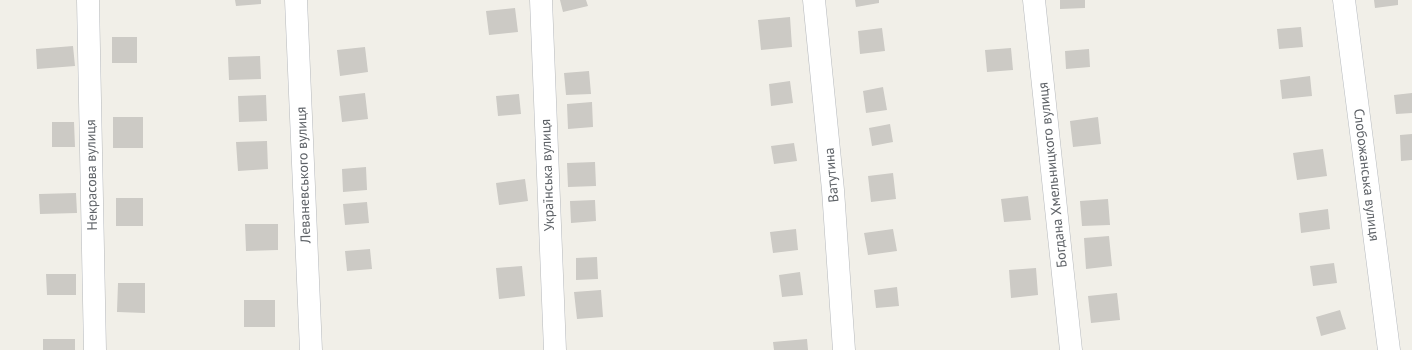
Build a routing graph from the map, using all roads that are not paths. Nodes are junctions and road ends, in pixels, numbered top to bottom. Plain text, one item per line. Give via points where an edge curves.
1 (88, 0) edge
2 (296, 0) edge
3 (541, 0) edge
4 (814, 0) edge
5 (1034, 0) edge
6 (1344, 0) edge
7 (95, 350) edge
8 (311, 350) edge
9 (556, 350) edge
10 (844, 350) edge
11 (1071, 350) edge
12 (1389, 350) edge

1 - 7 street, Некрасова вулиця
2 - 8 street, Леваневського вулиця
3 - 9 street, Українська вулиця
4 - 10 street, Ватутина via 833,190
5 - 11 street, Богдана Хмельницкого вулиця
6 - 12 street, Слобожанська вулиця

